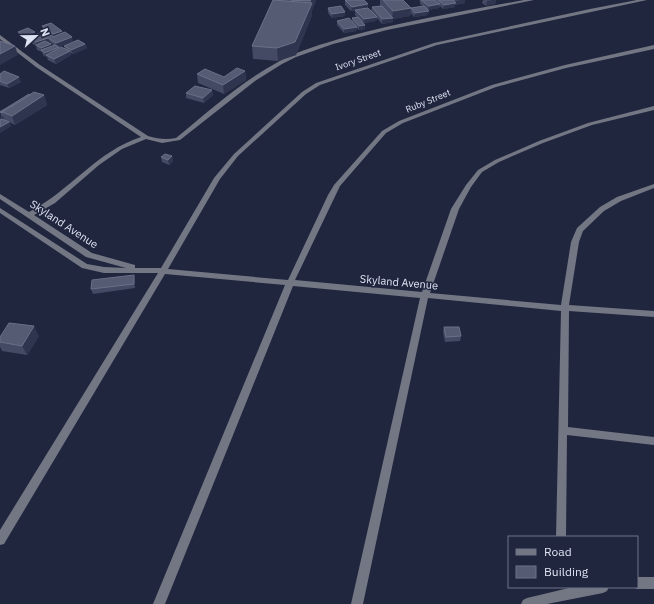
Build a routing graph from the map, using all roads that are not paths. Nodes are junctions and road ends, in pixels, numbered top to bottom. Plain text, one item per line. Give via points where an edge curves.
1 (532, 0) edge
2 (645, 0) edge
3 (0, 37) edge
4 (654, 47) edge
5 (654, 108) edge
6 (146, 137) junction
7 (654, 186) edge
8 (0, 196) edge
9 (0, 210) edge
10 (30, 215) junction
11 (142, 269) junction
12 (163, 271) junction
13 (290, 283) junction
14 (425, 295) junction
15 (565, 308) junction
16 (654, 314) edge
17 (562, 430) junction
18 (654, 441) edge
19 (561, 536) edge
20 (0, 540) edge
21 (638, 583) edge
22 (654, 583) edge
23 (592, 588) edge
24 (560, 591) edge
25 (159, 604) edge
26 (357, 604) edge
27 (527, 604) edge

1 - 6 street via 397,25 291,57 264,72 232,95 178,139 159,142
2 - 12 street, Ivory Street via 436,44 318,84 304,93 226,165
3 - 6 street via 38,66
4 - 13 street, Ruby Street via 494,86 392,126 337,185
5 - 14 street via 560,134 480,171 455,209
6 - 10 street via 114,151 53,201
7 - 15 street via 619,199 602,209 580,230 575,242
8 - 10 street, Skyland Avenue
9 - 11 street, Skyland Avenue via 85,266 98,270
10 - 11 street, Skyland Avenue via 89,255
11 - 12 street, Skyland Avenue
12 - 13 street, Skyland Avenue
12 - 20 street, Ivory Street
13 - 14 street, Skyland Avenue
13 - 25 street, Ruby Street
14 - 15 street, Skyland Avenue
14 - 26 street
15 - 16 street, Skyland Avenue
15 - 17 street
17 - 18 street
17 - 19 street
21 - 22 street
23 - 24 street
24 - 27 street

